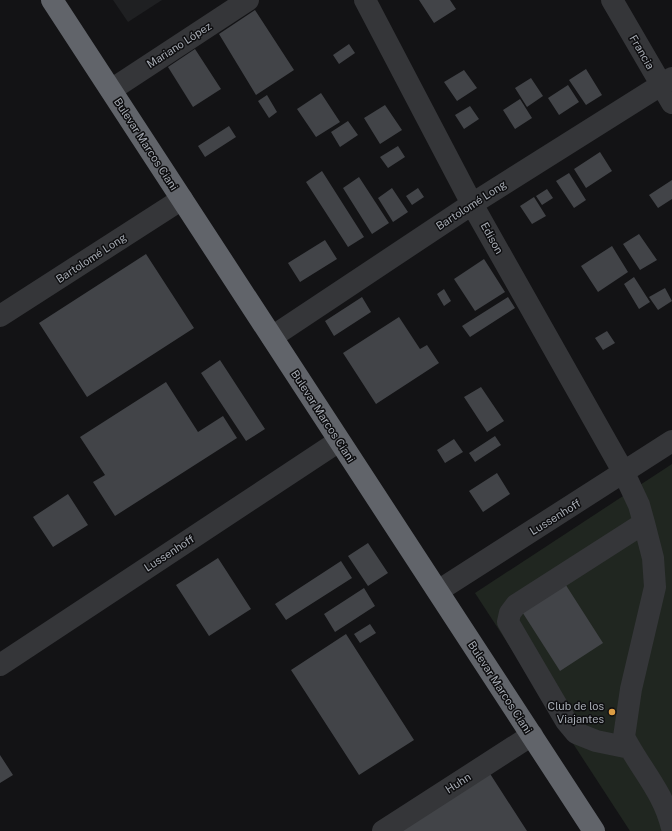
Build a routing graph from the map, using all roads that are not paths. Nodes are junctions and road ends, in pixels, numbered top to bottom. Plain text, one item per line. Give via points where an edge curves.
1 (52, 0) edge
2 (248, 0) edge
3 (365, 0) edge
4 (612, 0) edge
5 (668, 89) edge
6 (111, 90) junction
7 (182, 199) junction
8 (472, 204) junction
9 (0, 316) edge
10 (272, 337) junction
11 (339, 441) junction
12 (672, 441) edge
13 (624, 473) junction
14 (644, 523) junction
15 (438, 591) junction
16 (0, 665) edge
17 (532, 735) junction
18 (630, 748) junction
19 (672, 828) edge
20 (383, 831) edge
21 (594, 831) edge

1 - 6 highway, Bulevar Marcos Ciani
2 - 6 street, Mariano López
3 - 8 street, Edison
4 - 5 street, Francia
5 - 8 street, Bartolomé Long
6 - 7 highway, Bulevar Marcos Ciani
7 - 9 street, Bartolomé Long
7 - 10 highway, Bulevar Marcos Ciani
8 - 10 street, Bartolomé Long
8 - 13 street, Edison
10 - 11 highway, Bulevar Marcos Ciani
11 - 15 highway, Bulevar Marcos Ciani
11 - 16 street, Lussenhoff
12 - 13 street, Lussenhoff
13 - 14 street, Edison via 639,505
13 - 15 street, Lussenhoff
14 - 18 street, Edison via 653,558 655,587 625,720 624,737
14 - 18 street via 516,605 510,613 508,622 566,721 576,733 596,741
15 - 17 highway, Bulevar Marcos Ciani
17 - 20 street, Huhn
17 - 21 highway, Bulevar Marcos Ciani
18 - 19 street, Edison via 660,793

